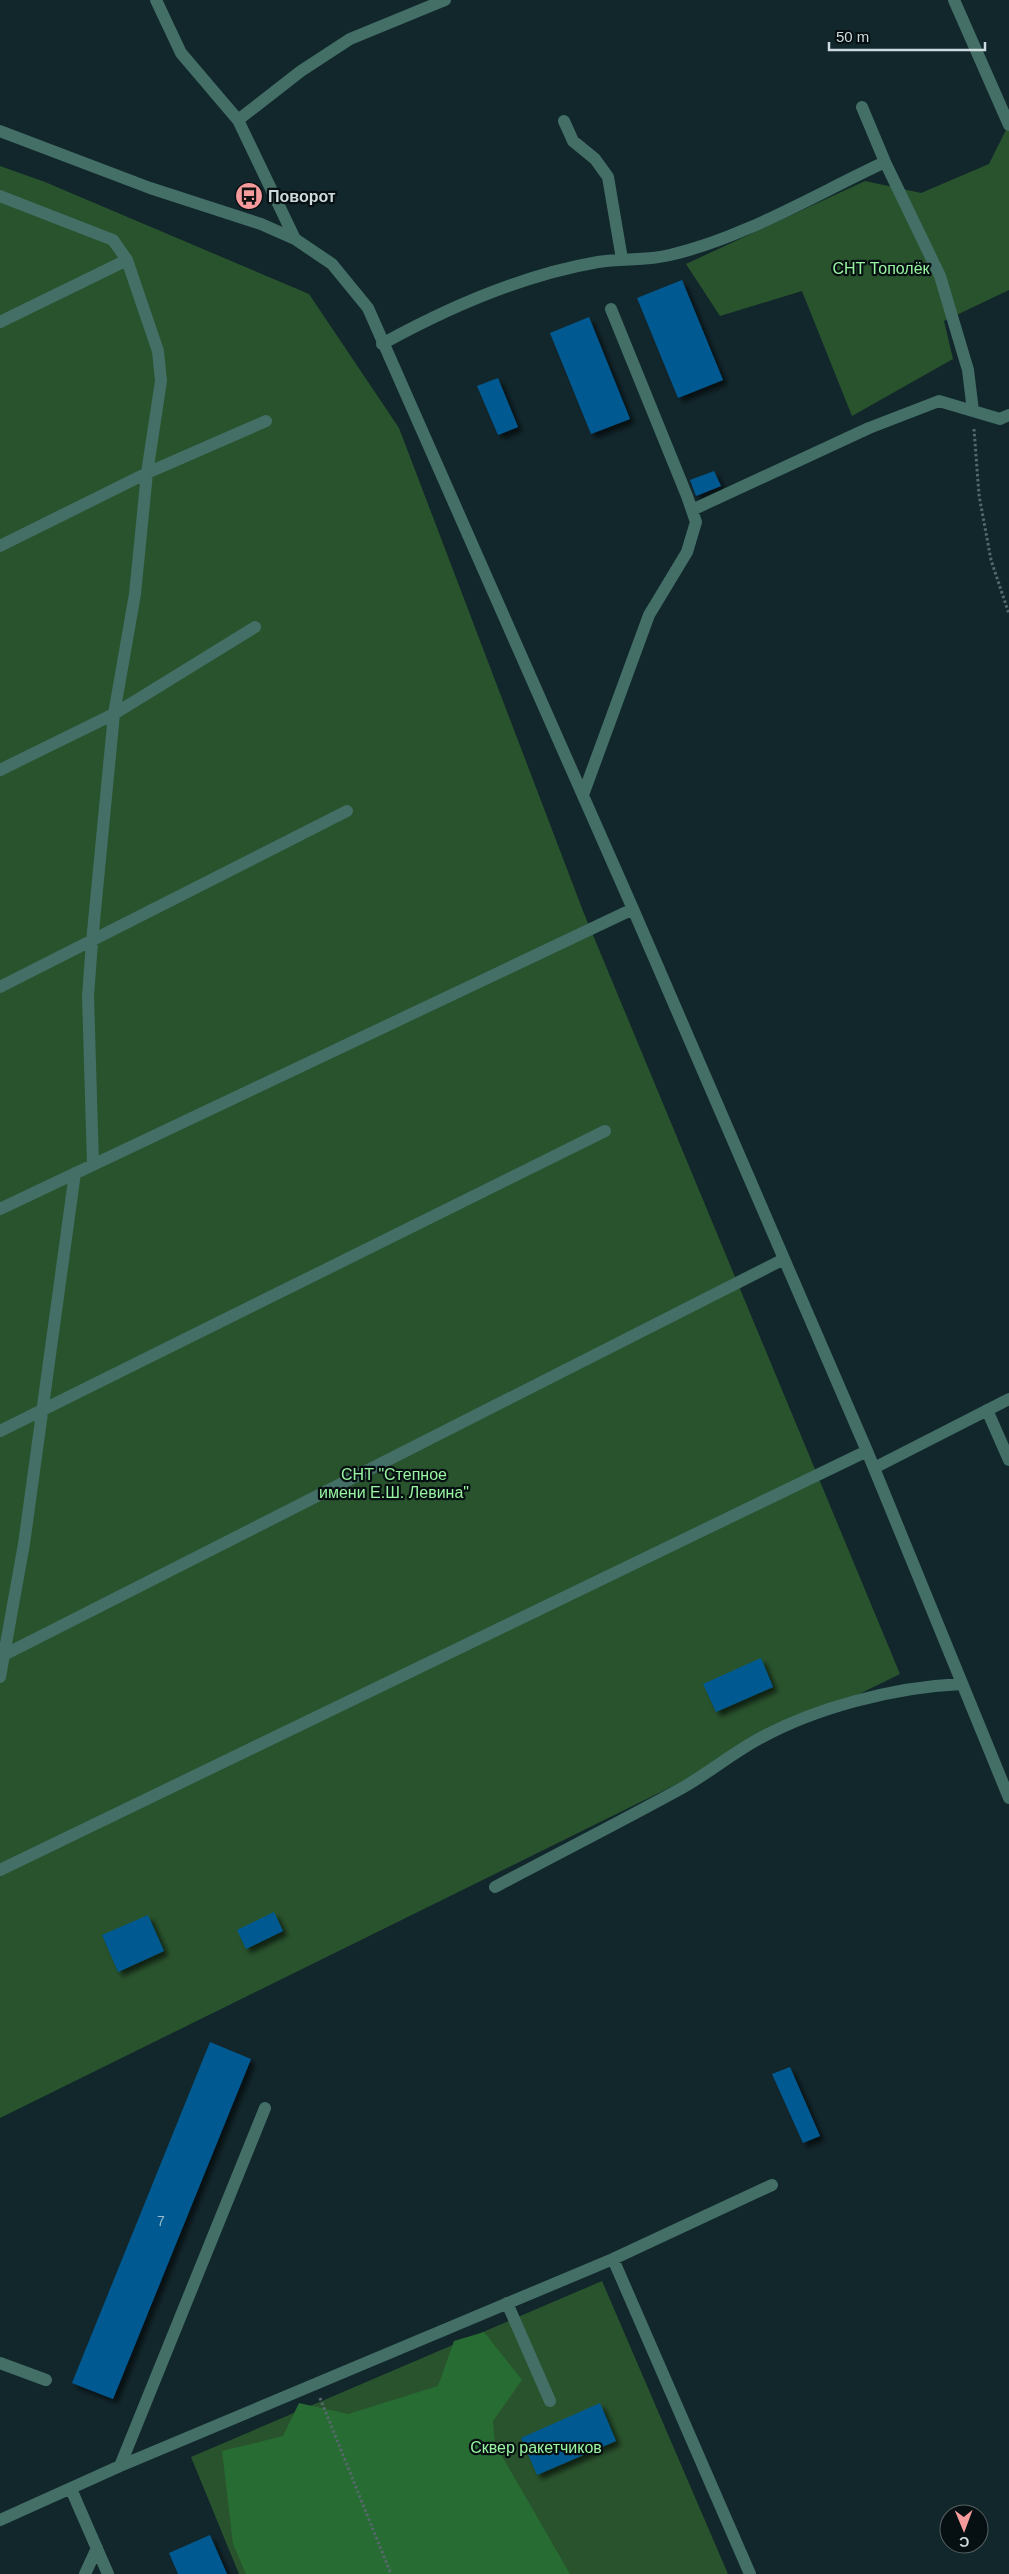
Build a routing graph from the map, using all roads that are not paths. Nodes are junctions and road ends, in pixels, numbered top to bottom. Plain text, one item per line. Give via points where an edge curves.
1 (156, 0) edge
2 (445, 0) edge
3 (954, 0) edge
4 (862, 107) dead end
5 (238, 120) junction
6 (564, 122) dead end
7 (1009, 125) edge
8 (0, 131) edge
9 (885, 162) junction
10 (0, 196) edge
11 (295, 239) junction
12 (127, 260) junction
13 (622, 260) junction
14 (610, 309) dead end
15 (0, 322) edge
16 (382, 344) junction
17 (973, 411) junction
18 (1009, 415) edge
19 (266, 421) dead end
20 (147, 474) junction
21 (692, 510) junction
22 (0, 546) edge
23 (255, 627) dead end
24 (114, 714) junction
25 (0, 770) edge
26 (583, 795) junction
27 (347, 811) dead end
28 (633, 909) junction
29 (92, 942) junction
30 (0, 987) edge
31 (605, 1131) dead end
32 (93, 1164) junction
33 (75, 1173) junction
34 (0, 1209) edge
35 (784, 1259) junction
36 (1009, 1399) edge
37 (43, 1410) junction
38 (987, 1410) junction
39 (0, 1431) edge
40 (867, 1451) junction
41 (1009, 1460) edge
42 (874, 1468) junction
43 (2, 1656) edge
44 (0, 1677) edge
45 (961, 1684) junction
46 (1009, 1798) edge
47 (0, 1870) edge
48 (495, 1887) dead end
49 (265, 2108) dead end
50 (772, 2185) dead end
51 (613, 2259) junction
52 (507, 2303) junction
53 (0, 2363) edge
54 (46, 2380) dead end
55 (550, 2401) dead end
56 (120, 2466) junction
57 (72, 2489) junction
58 (0, 2520) edge
59 (97, 2548) junction
60 (85, 2574) edge
61 (108, 2574) edge
62 (750, 2574) edge

1 - 5 street via 181,53
2 - 5 street via 350,38
3 - 7 street
4 - 9 street
5 - 11 street
6 - 13 street via 574,141 596,159 608,177
8 - 11 street
9 - 13 street via 732,236 668,256
9 - 17 street via 940,276 968,370
10 - 12 street via 113,240
11 - 16 street via 332,264 368,308
12 - 15 street
12 - 20 street via 158,351 161,381
13 - 16 street via 598,262 531,278 434,315
14 - 21 street
16 - 26 street
17 - 18 street via 1000,419
17 - 21 street via 939,401 869,428
19 - 20 street
20 - 22 street
20 - 24 street via 135,594
21 - 26 street via 696,522 687,552 649,615
23 - 24 street
24 - 25 street
24 - 29 street
26 - 28 street
27 - 29 street
28 - 32 street via 142,1144
28 - 35 street
29 - 30 street
29 - 32 street via 88,996
31 - 37 street
32 - 33 street
33 - 34 street
33 - 37 street
35 - 40 street
35 - 43 street
36 - 38 street
37 - 39 street
37 - 43 street via 24,1544
38 - 41 street
38 - 42 street
40 - 42 street
40 - 47 street
42 - 45 street
43 - 44 street
45 - 46 street
45 - 48 street via 918,1687 848,1704 798,1721 755,1741 684,1787
49 - 56 street
50 - 51 street
51 - 52 street
51 - 62 street
52 - 55 street
52 - 56 street
53 - 54 street
56 - 57 street
57 - 58 street
57 - 59 street
59 - 60 street
59 - 61 street

